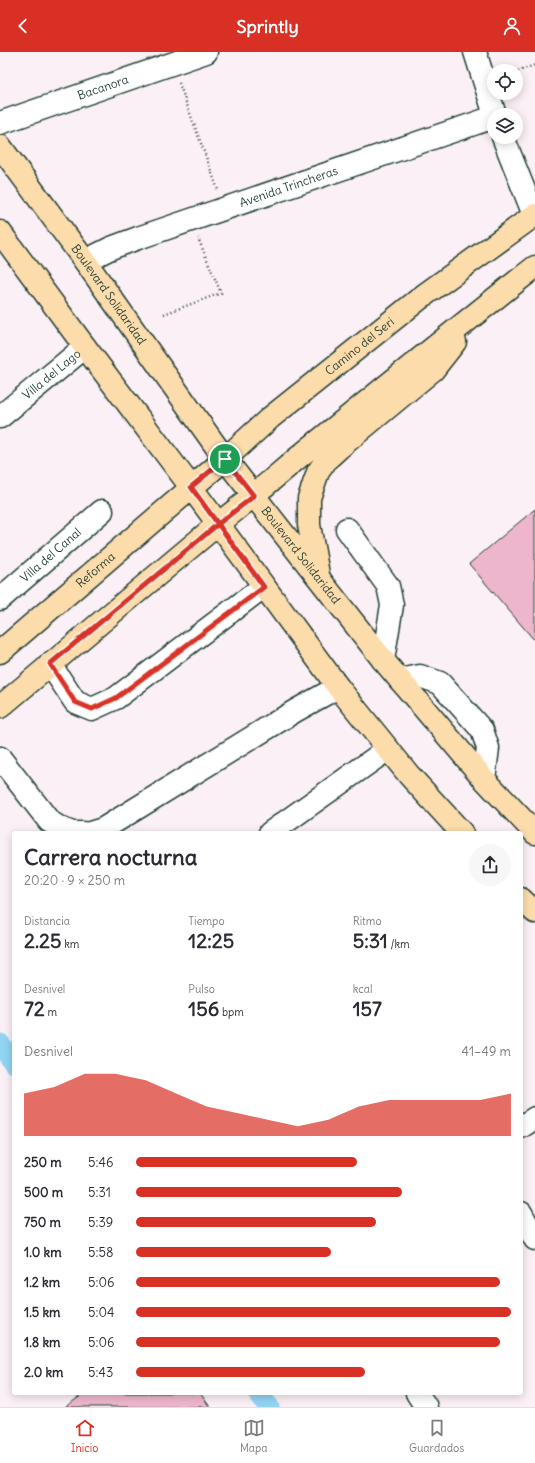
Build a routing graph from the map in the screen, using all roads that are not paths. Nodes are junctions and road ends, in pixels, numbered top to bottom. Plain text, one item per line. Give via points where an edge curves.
1 (206, 52) edge
2 (475, 52) edge
3 (492, 108) edge
4 (487, 118) edge
5 (0, 123) edge
6 (506, 144) edge
7 (0, 146) edge
8 (535, 215) edge
9 (0, 233) edge
10 (85, 260) junction
11 (535, 267) edge
12 (481, 309) junction
13 (85, 347) junction
14 (0, 417) edge
15 (225, 459) junction
16 (191, 487) junction
17 (254, 496) junction
18 (102, 511) dead end
19 (218, 524) junction
20 (347, 529) dead end
21 (319, 577) junction
22 (264, 587) junction
23 (0, 598) edge
24 (0, 652) edge
25 (383, 660) junction
26 (50, 664) junction
27 (400, 680) junction
28 (338, 687) junction
29 (0, 706) edge
30 (388, 749) junction
31 (0, 758) edge
32 (484, 779) junction
33 (67, 831) edge
34 (96, 831) edge
35 (273, 831) edge
36 (460, 831) edge
37 (535, 833) edge
38 (523, 901) edge
39 (535, 912) edge
40 (535, 1118) edge
41 (523, 1126) edge
42 (523, 1217) edge
43 (535, 1239) edge
44 (418, 1395) edge
45 (426, 1407) edge

1 - 5 street, Bacanora
2 - 3 street
4 - 10 street, Avenida Trincheras via 190,220
6 - 8 street
7 - 10 main road, Boulevard Solidaridad
8 - 15 main road, Camino del Seri via 423,296 344,358 270,418
9 - 13 main road
10 - 15 main road, Boulevard Solidaridad
11 - 12 main road
12 - 17 main road
12 - 21 main road via 432,370 339,448 318,472 309,498 309,525
13 - 14 street, Villa del Lago
13 - 16 main road
15 - 16 main road, Camino del Seri
15 - 17 main road, Boulevard Solidaridad
16 - 19 main road
16 - 24 main road, Reforma
17 - 19 main road
17 - 21 main road, Boulevard Solidaridad
18 - 23 street, Villa del Canal
19 - 22 main road
19 - 26 main road
20 - 25 street via 388,586 392,605
21 - 25 main road, Boulevard Solidaridad
22 - 26 street via 116,698 92,709 75,702
22 - 28 main road
25 - 27 main road, Boulevard Solidaridad
26 - 29 main road
27 - 32 main road, Boulevard Solidaridad
27 - 32 street via 420,676 440,683 482,730 488,748
28 - 30 main road
28 - 34 street
30 - 35 street
30 - 36 main road
31 - 33 street via 49,821
32 - 37 main road, Boulevard Solidaridad
38 - 39 main road
40 - 41 street
42 - 43 street
44 - 45 street

